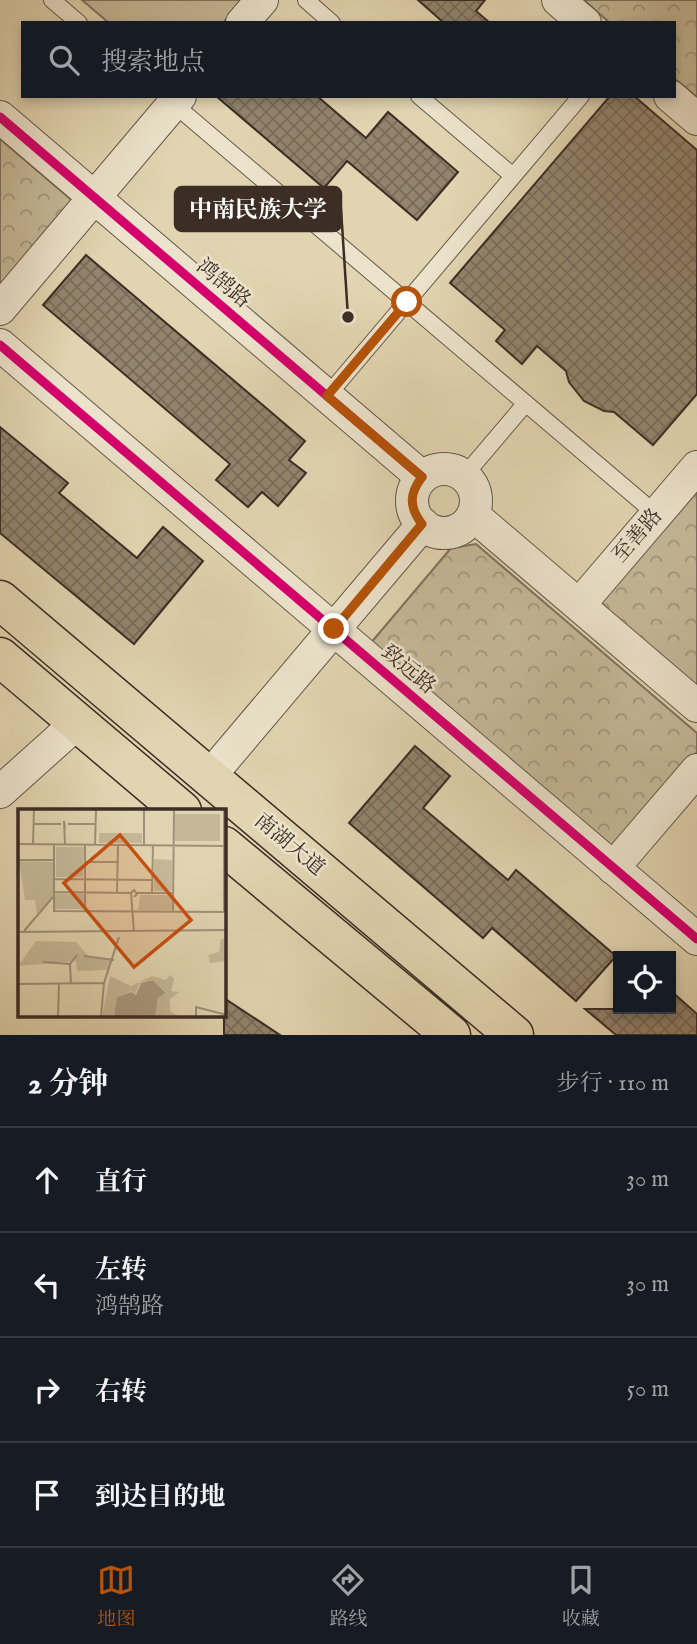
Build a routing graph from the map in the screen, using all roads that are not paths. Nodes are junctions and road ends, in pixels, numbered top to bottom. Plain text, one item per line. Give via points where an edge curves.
1 (52, 0) edge
2 (261, 0) edge
3 (306, 0) edge
4 (558, 0) edge
5 (77, 21) edge
6 (244, 21) edge
7 (330, 21) edge
8 (583, 21) edge
9 (421, 98) edge
10 (579, 98) edge
11 (672, 98) edge
12 (173, 99) edge
13 (0, 117) edge
14 (697, 119) edge
15 (513, 176) junction
16 (94, 198) junction
17 (407, 302) junction
18 (0, 309) edge
19 (0, 345) edge
20 (327, 396) junction
21 (526, 403) junction
22 (697, 467) edge
23 (464, 475) junction
24 (422, 477) junction
25 (656, 514) junction
26 (473, 515) junction
27 (422, 524) junction
28 (0, 600) edge
29 (579, 605) junction
30 (334, 629) junction
31 (0, 657) edge
32 (697, 706) edge
33 (77, 723) junction
34 (697, 770) edge
35 (209, 776) junction
36 (0, 792) edge
37 (180, 809) edge
38 (226, 848) edge
39 (613, 868) junction
40 (697, 939) edge
41 (451, 1035) edge
42 (514, 1035) edge

1 - 5 lane
2 - 6 street
3 - 7 lane
4 - 8 street
9 - 15 lane
10 - 15 lane
11 - 14 street
12 - 16 street
12 - 17 lane
13 - 16 street, 鸿鹄路
15 - 17 lane
16 - 18 street
16 - 20 street, 鸿鹄路
17 - 20 lane
17 - 21 lane
19 - 30 street, 致远路
20 - 24 street, 鸿鹄路
21 - 23 lane
21 - 25 lane
22 - 25 street, 至善路
23 - 24 street via 443,468
23 - 26 street via 475,494
24 - 27 street via 412,496 412,507
25 - 29 street, 至善路
26 - 27 street via 466,525 445,533
26 - 29 street
27 - 30 street
28 - 35 main road, 南湖大道
29 - 32 street
30 - 35 street
30 - 39 street, 致远路
31 - 33 main road
33 - 36 street
33 - 37 main road
34 - 39 street
35 - 42 main road, 南湖大道
38 - 41 main road, 南湖大道
39 - 40 street, 致远路

